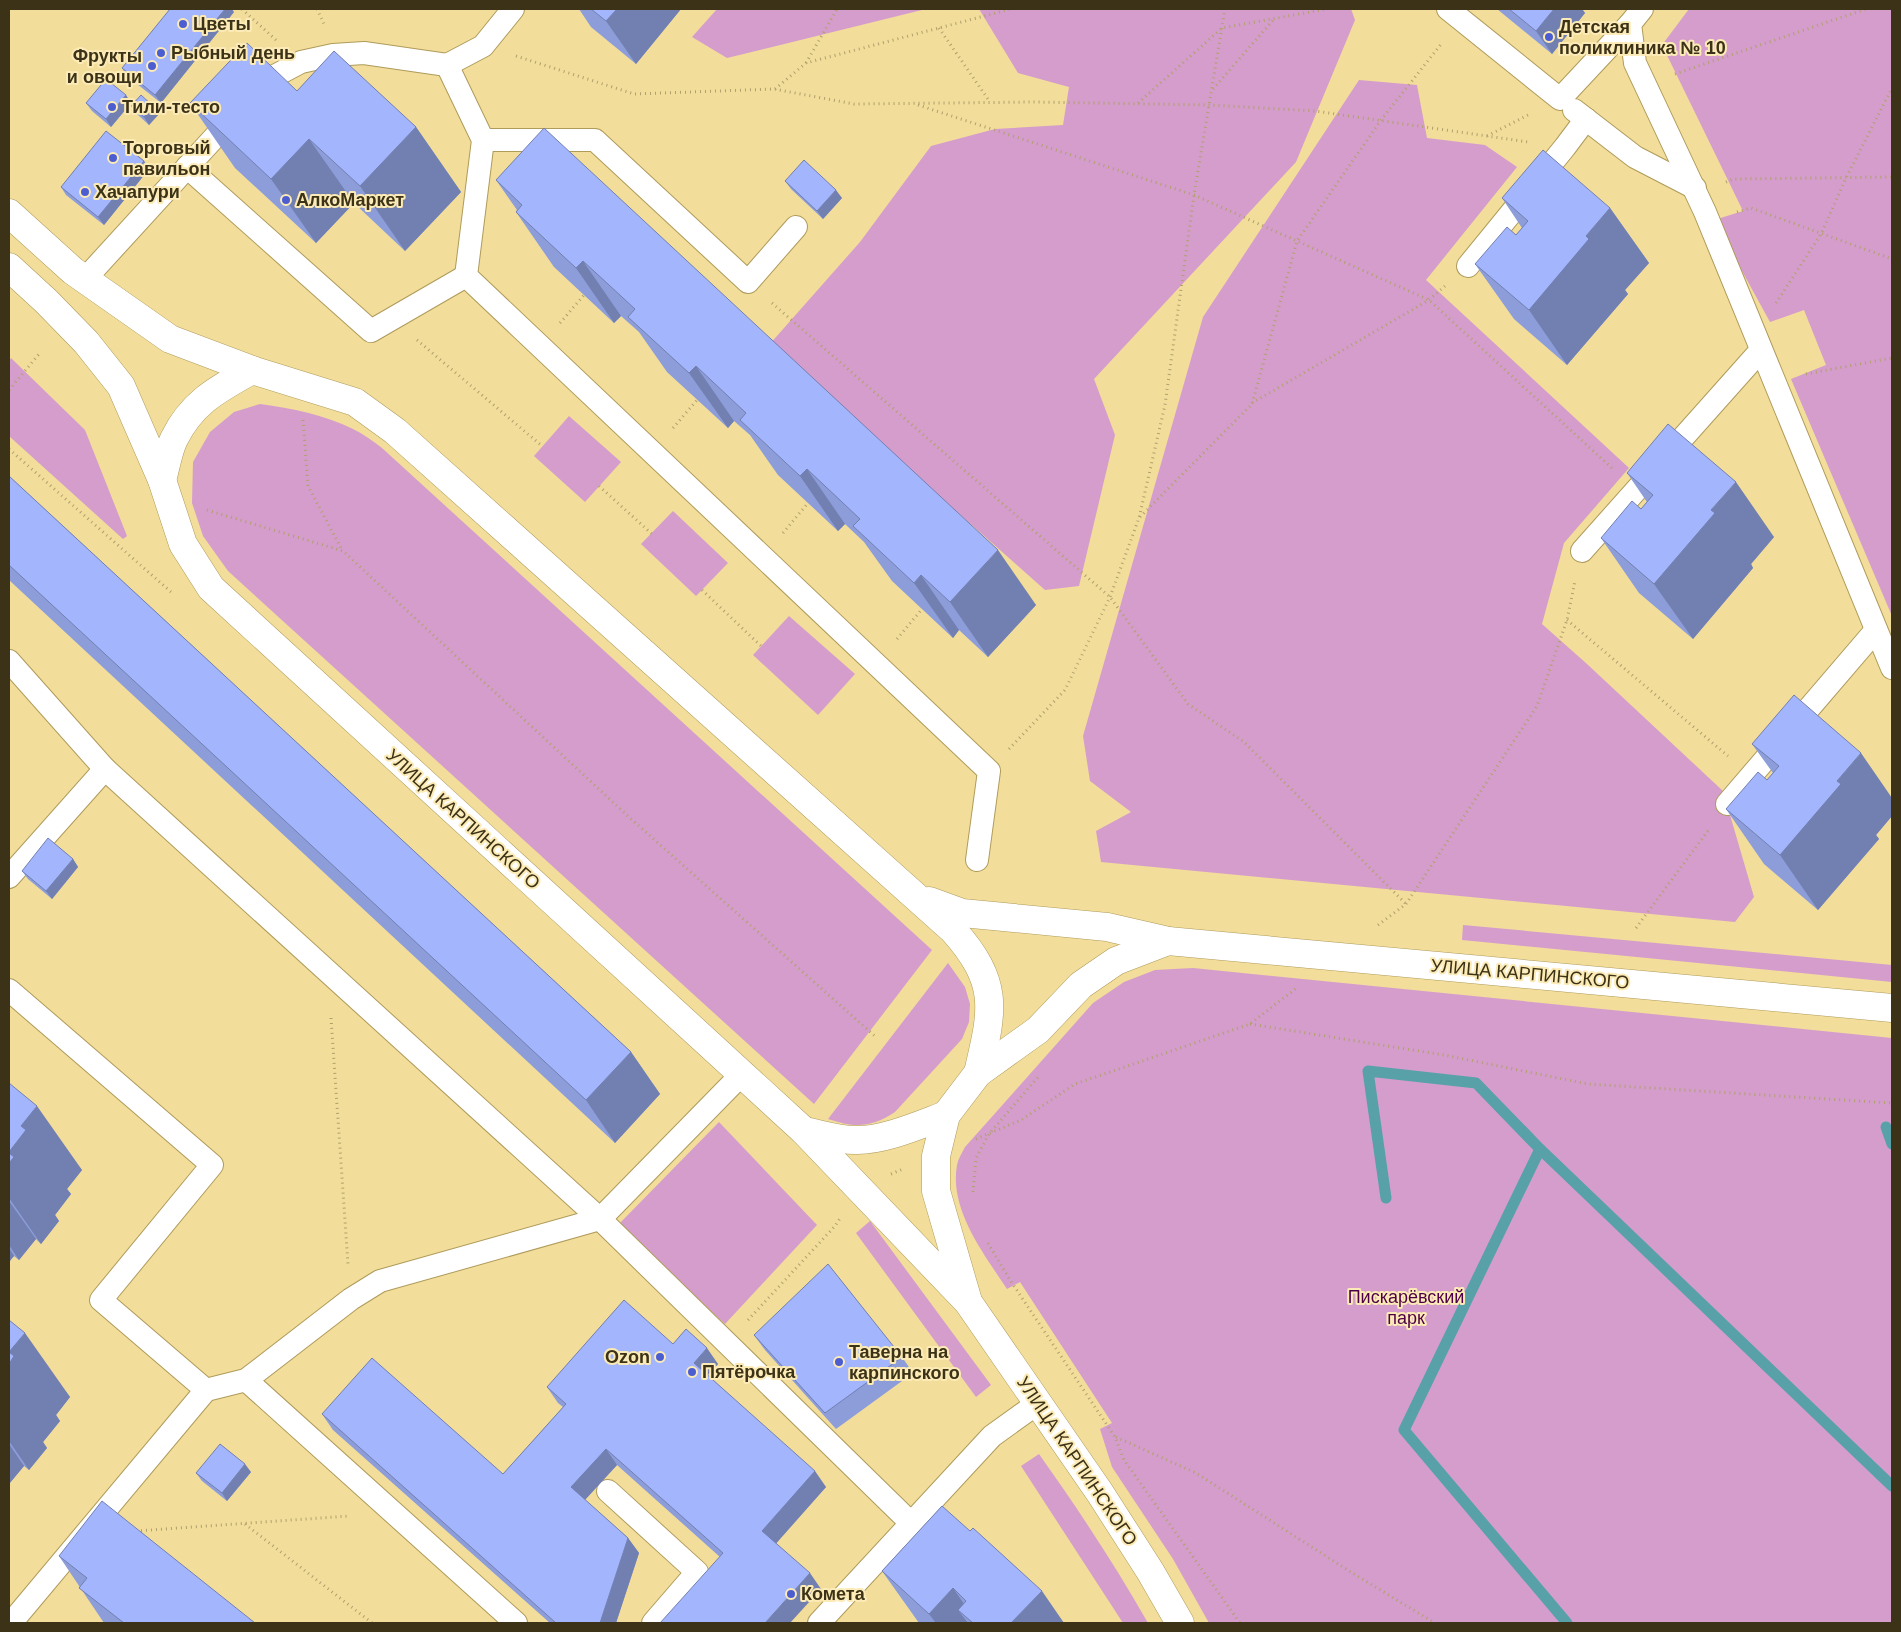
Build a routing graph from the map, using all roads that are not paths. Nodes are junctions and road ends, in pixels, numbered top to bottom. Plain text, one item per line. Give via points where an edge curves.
1 (513, 9) edge
2 (1454, 14) edge
3 (1636, 16) edge
4 (447, 65) junction
5 (1560, 99) junction
6 (1586, 119) junction
7 (484, 140) junction
8 (187, 167) junction
9 (1696, 191) junction
10 (9, 213) edge
11 (796, 227) dead end
12 (1468, 266) road end
13 (9, 267) edge
14 (466, 276) junction
15 (85, 279) junction
16 (1758, 342) junction
17 (252, 370) junction
18 (166, 489) junction
19 (1582, 552) road end
20 (1876, 630) junction
21 (9, 661) edge
22 (1892, 668) edge
23 (105, 769) junction
24 (1727, 804) road end
25 (977, 860) dead end
26 (9, 877) edge
27 (918, 898) junction
28 (1168, 941) junction
29 (9, 990) edge
30 (1892, 1008) edge
31 (978, 1073) junction
32 (742, 1074) junction
33 (946, 1115) junction
34 (804, 1131) junction
35 (600, 1219) junction
36 (968, 1302) junction
37 (246, 1380) junction
38 (206, 1390) junction
39 (1038, 1403) junction
40 (608, 1490) dead end
41 (912, 1523) junction
42 (829, 1620) edge
43 (11, 1623) edge
44 (516, 1623) edge
45 (653, 1623) edge
46 (1180, 1623) edge

1 - 4 lane via 483,46
2 - 5 lane
3 - 5 lane
3 - 9 lane via 1634,63
4 - 7 lane
4 - 8 lane via 364,53 301,62 267,80
5 - 6 lane
6 - 9 lane via 1636,157
6 - 12 lane
7 - 11 lane via 596,140 748,282
7 - 14 lane
8 - 14 lane via 370,331
8 - 15 lane
9 - 16 lane
10 - 15 street, УЛИЦА КАРПИНСКОГО
13 - 18 street, УЛИЦА КАРПИНСКОГО via 86,342 121,386
14 - 25 lane via 989,771
15 - 17 street, УЛИЦА КАРПИНСКОГО via 170,339
16 - 19 lane
16 - 20 lane
17 - 18 street via 192,410 174,440
17 - 27 street, УЛИЦА КАРПИНСКОГО via 355,402 395,431
18 - 32 street, УЛИЦА КАРПИНСКОГО via 183,544 211,588
20 - 22 lane
20 - 24 lane
21 - 23 lane
23 - 26 lane
23 - 35 lane
27 - 28 street, УЛИЦА КАРПИНСКОГО via 962,913 1107,927
27 - 31 street, УЛИЦА КАРПИНСКОГО via 968,947 982,968 990,998 988,1032
28 - 30 street, УЛИЦА КАРПИНСКОГО
28 - 31 street, УЛИЦА КАРПИНСКОГО via 1116,962 1081,985 1038,1030
29 - 38 lane via 212,1165 101,1300
31 - 33 street
32 - 34 street, УЛИЦА КАРПИНСКОГО
32 - 35 lane
33 - 34 street via 886,1135 856,1140
33 - 36 street, УЛИЦА КАРПИНСКОГО via 936,1156 936,1191
34 - 36 street, УЛИЦА КАРПИНСКОГО
35 - 37 lane via 380,1281 351,1299
35 - 41 lane
36 - 39 street, УЛИЦА КАРПИНСКОГО
37 - 38 lane
37 - 44 lane
38 - 43 lane
39 - 41 lane via 992,1436
39 - 46 street, УЛИЦА КАРПИНСКОГО via 1100,1493
40 - 45 lane via 697,1572
41 - 42 lane

